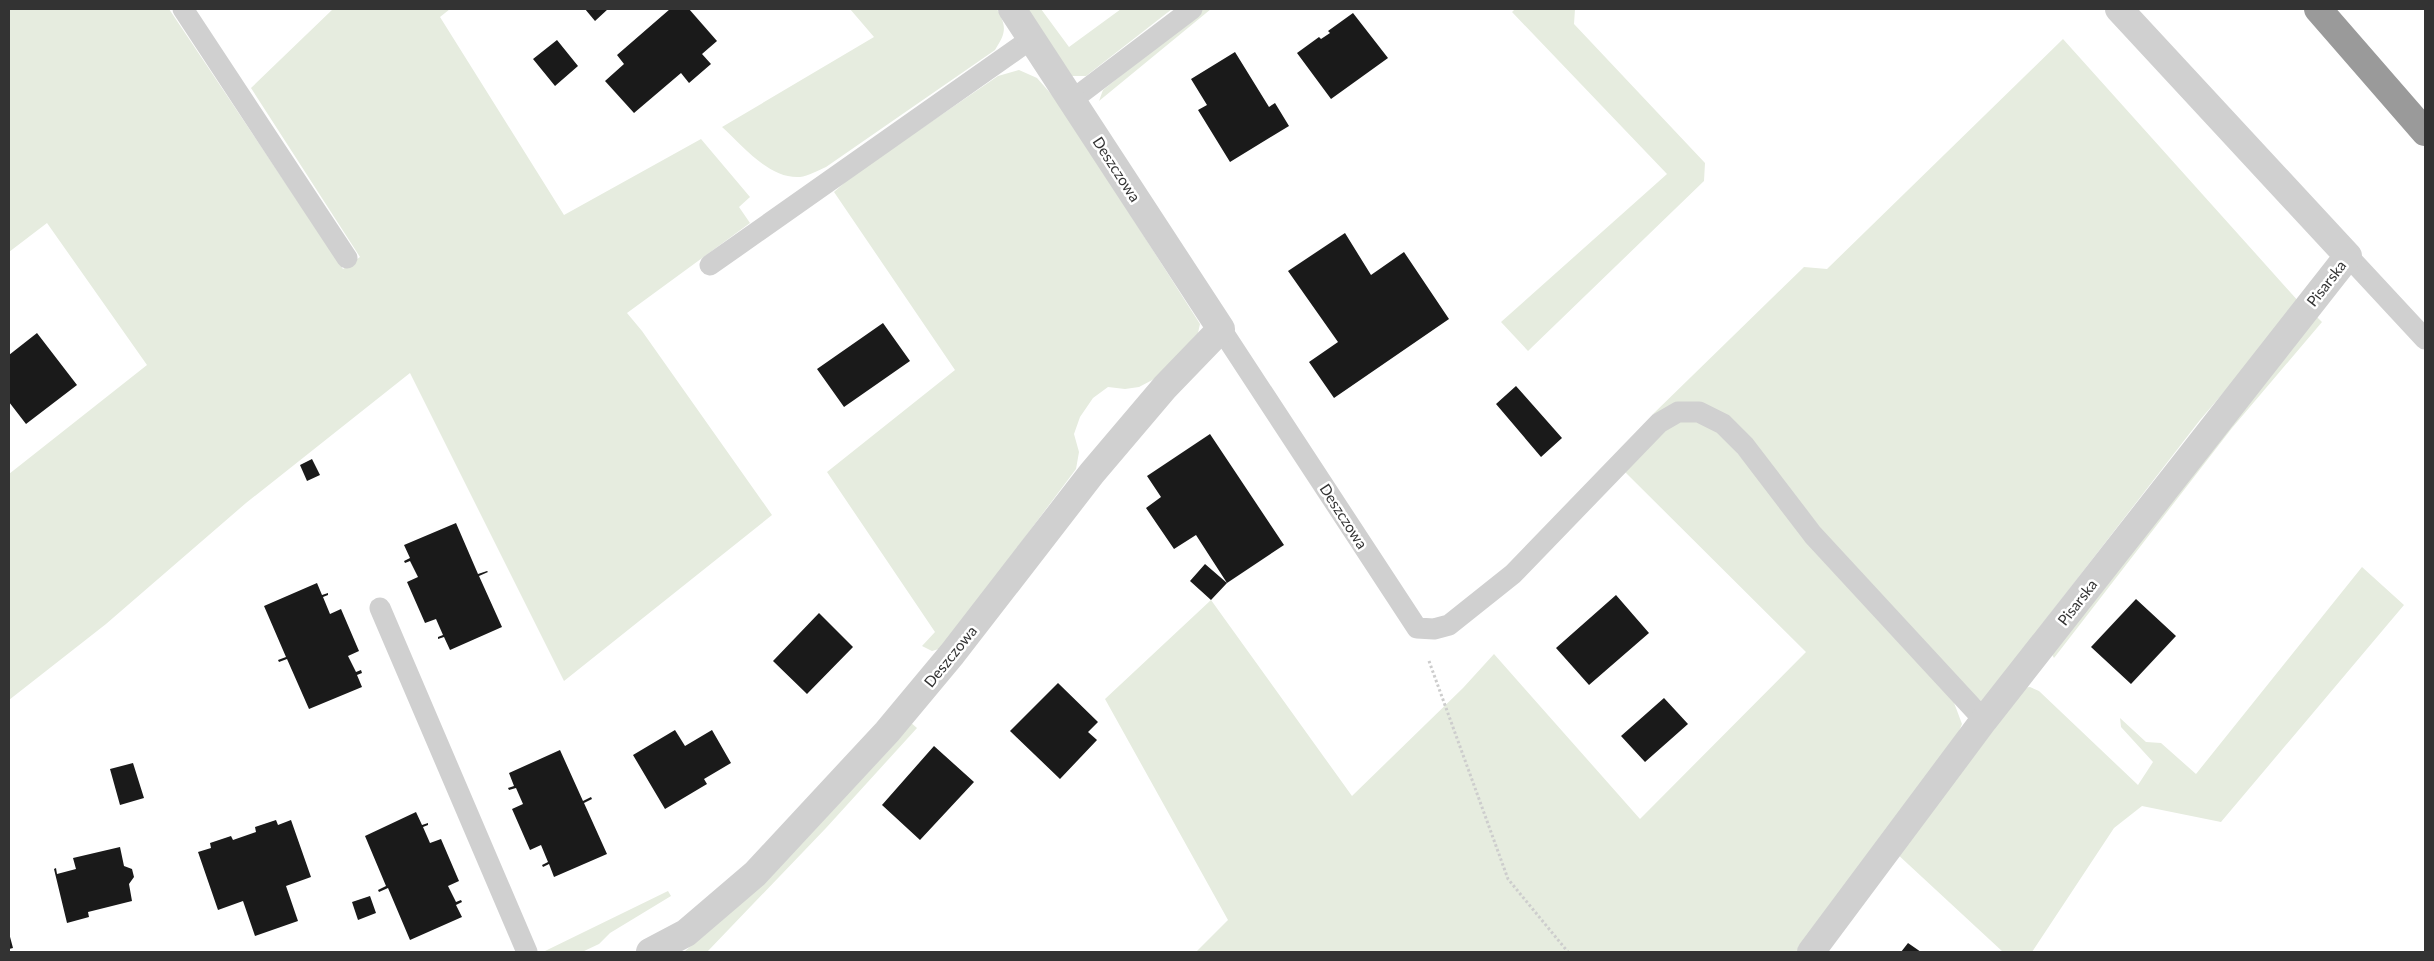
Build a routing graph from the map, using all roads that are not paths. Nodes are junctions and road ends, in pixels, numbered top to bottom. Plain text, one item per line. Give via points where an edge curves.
1 (183, 9) edge
2 (1012, 9) edge
3 (1192, 9) edge
4 (2119, 9) edge
5 (2318, 9) edge
6 (1031, 39) junction
7 (1072, 100) junction
8 (2425, 132) edge
9 (2348, 256) junction
10 (347, 258) dead end
11 (710, 265) dead end
12 (1221, 329) junction
13 (2425, 339) edge
14 (380, 608) dead end
15 (1984, 720) junction
16 (526, 952) edge
17 (650, 952) edge
18 (1811, 952) edge

1 - 10 lane
2 - 6 street, Deszczowa
3 - 7 lane
4 - 9 street
5 - 8 highway
6 - 7 street, Deszczowa
6 - 11 lane
7 - 12 street, Deszczowa
9 - 13 lane
9 - 15 street, Pisarska
12 - 15 lane, Deszczowa via 1417,628 1434,629 1449,625 1462,616 1513,574 1659,423 1678,412 1700,412 1723,424 1745,446 1813,535
12 - 17 street, Deszczowa via 1165,387 1092,473 952,654 887,732 755,874 686,933
14 - 16 lane
15 - 18 street, Pisarska

